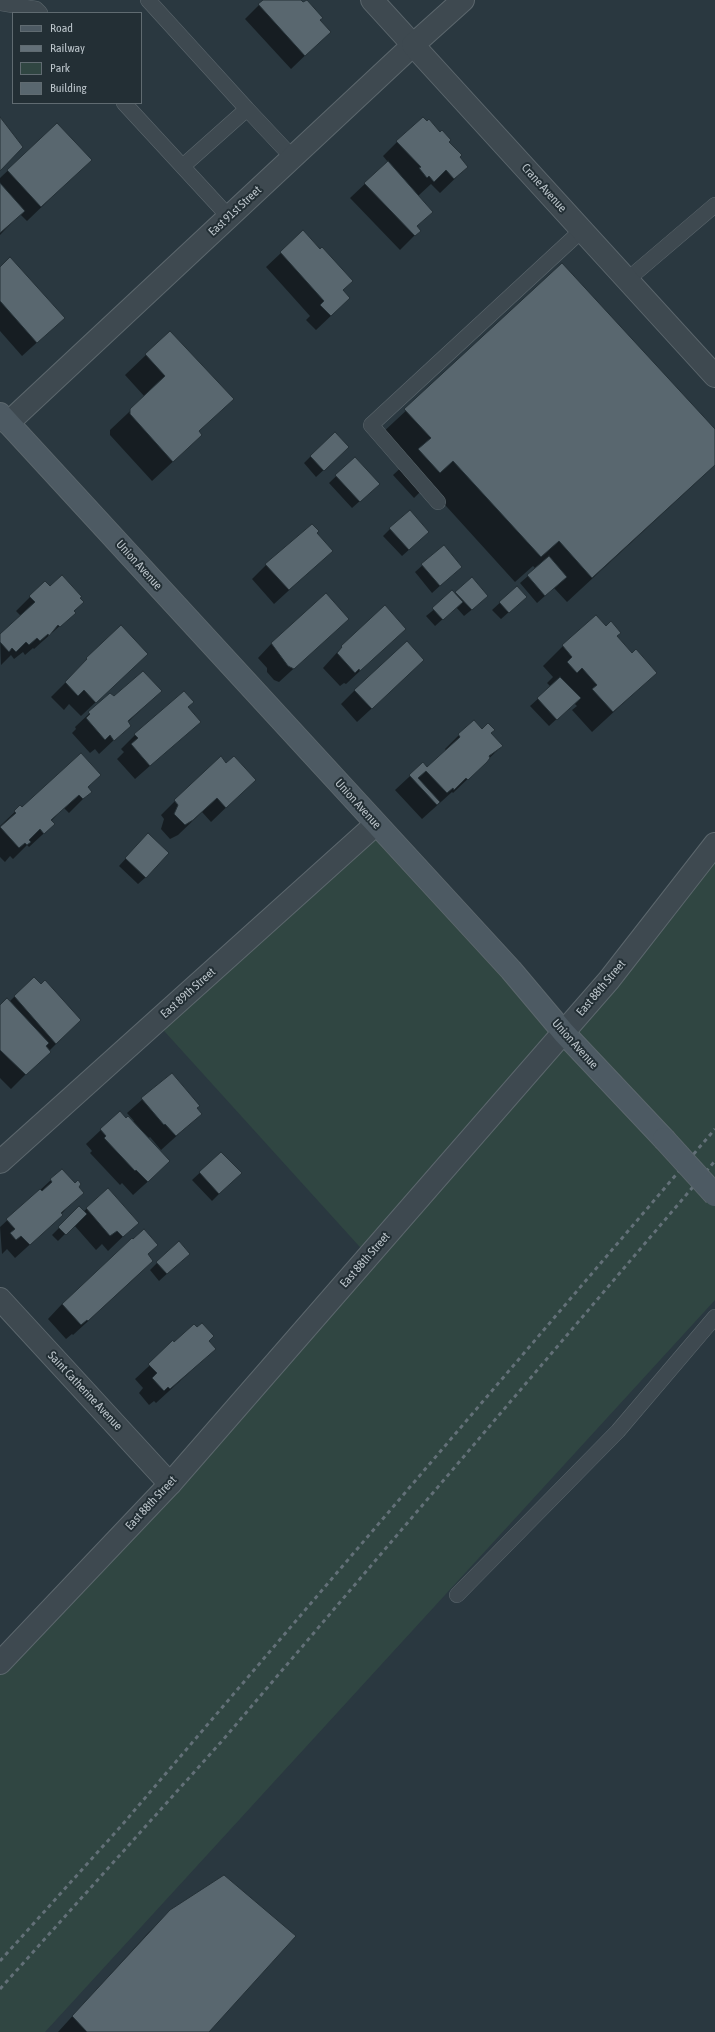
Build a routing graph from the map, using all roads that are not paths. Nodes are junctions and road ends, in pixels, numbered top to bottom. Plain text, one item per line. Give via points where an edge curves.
1 (148, 0) edge
2 (372, 0) edge
3 (463, 0) edge
4 (0, 3) edge
5 (39, 12) edge
6 (413, 45) junction
7 (125, 104) edge
8 (247, 109) junction
9 (292, 157) junction
10 (183, 166) junction
11 (715, 205) edge
12 (229, 216) junction
13 (582, 230) junction
14 (627, 280) junction
15 (715, 376) edge
16 (4, 418) edge
17 (438, 502) dead end
18 (376, 824) junction
19 (715, 844) edge
20 (564, 1033) junction
21 (0, 1162) edge
22 (715, 1195) edge
23 (0, 1299) edge
24 (715, 1317) edge
25 (170, 1484) junction
26 (457, 1595) dead end
27 (0, 1663) edge

1 - 8 lane
2 - 6 street, Crane Avenue
3 - 6 street, East 91st Street
4 - 5 lane via 36,9
6 - 9 street, East 91st Street
6 - 13 street, Crane Avenue
7 - 10 lane
8 - 9 lane
8 - 10 lane
9 - 12 street, East 91st Street
10 - 12 lane
11 - 14 lane
12 - 16 street, East 91st Street
13 - 14 street, Crane Avenue
13 - 17 lane via 371,425
14 - 15 street, Crane Avenue
16 - 18 main road, Union Avenue
18 - 20 main road, Union Avenue via 511,970
18 - 21 street, East 89th Street
19 - 20 street, East 88th Street
20 - 22 main road, Union Avenue, bridge
20 - 25 street, East 88th Street
23 - 25 street, Saint Catherine Avenue
24 - 26 lane via 618,1431
25 - 27 street, East 88th Street

